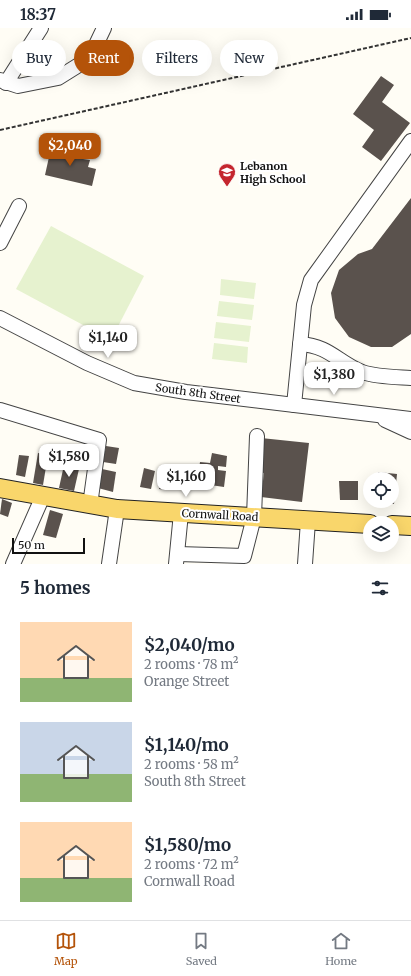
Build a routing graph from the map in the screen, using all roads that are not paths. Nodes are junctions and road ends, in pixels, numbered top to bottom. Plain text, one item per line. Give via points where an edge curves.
1 (41, 28) edge
2 (104, 28) edge
3 (3, 81) edge
4 (411, 141) edge
5 (19, 206) dead end
6 (4, 224) edge
7 (0, 243) edge
8 (0, 318) edge
9 (300, 344) junction
10 (411, 378) edge
11 (294, 405) junction
12 (0, 410) edge
13 (372, 414) junction
14 (411, 418) edge
15 (411, 432) edge
16 (257, 436) dead end
17 (0, 488) edge
18 (43, 496) junction
19 (90, 505) junction
20 (117, 509) junction
21 (181, 513) junction
22 (254, 517) junction
23 (308, 521) junction
24 (363, 524) edge
25 (399, 525) edge
26 (411, 526) edge
27 (177, 559) edge
28 (15, 564) edge
29 (109, 564) edge
30 (305, 564) edge

1 - 3 street
2 - 3 street via 94,49 82,63 58,78 18,86
4 - 9 street via 311,280 304,305
5 - 6 street
6 - 7 street
8 - 11 street, South 8th Street via 99,369 134,383
9 - 10 street via 321,347 361,372
9 - 11 street
11 - 13 street, South 8th Street
12 - 19 street via 99,440
13 - 14 street, South 8th Street
13 - 15 street
16 - 22 street
17 - 18 main road, Cornwall Road
18 - 19 main road, Cornwall Road
18 - 28 street
19 - 20 main road, Cornwall Road
20 - 21 main road, Cornwall Road
20 - 29 street
21 - 22 main road, Cornwall Road
21 - 27 street
22 - 23 main road, Cornwall Road
22 - 27 street via 244,556
23 - 24 main road, Cornwall Road
23 - 30 street
25 - 26 main road

